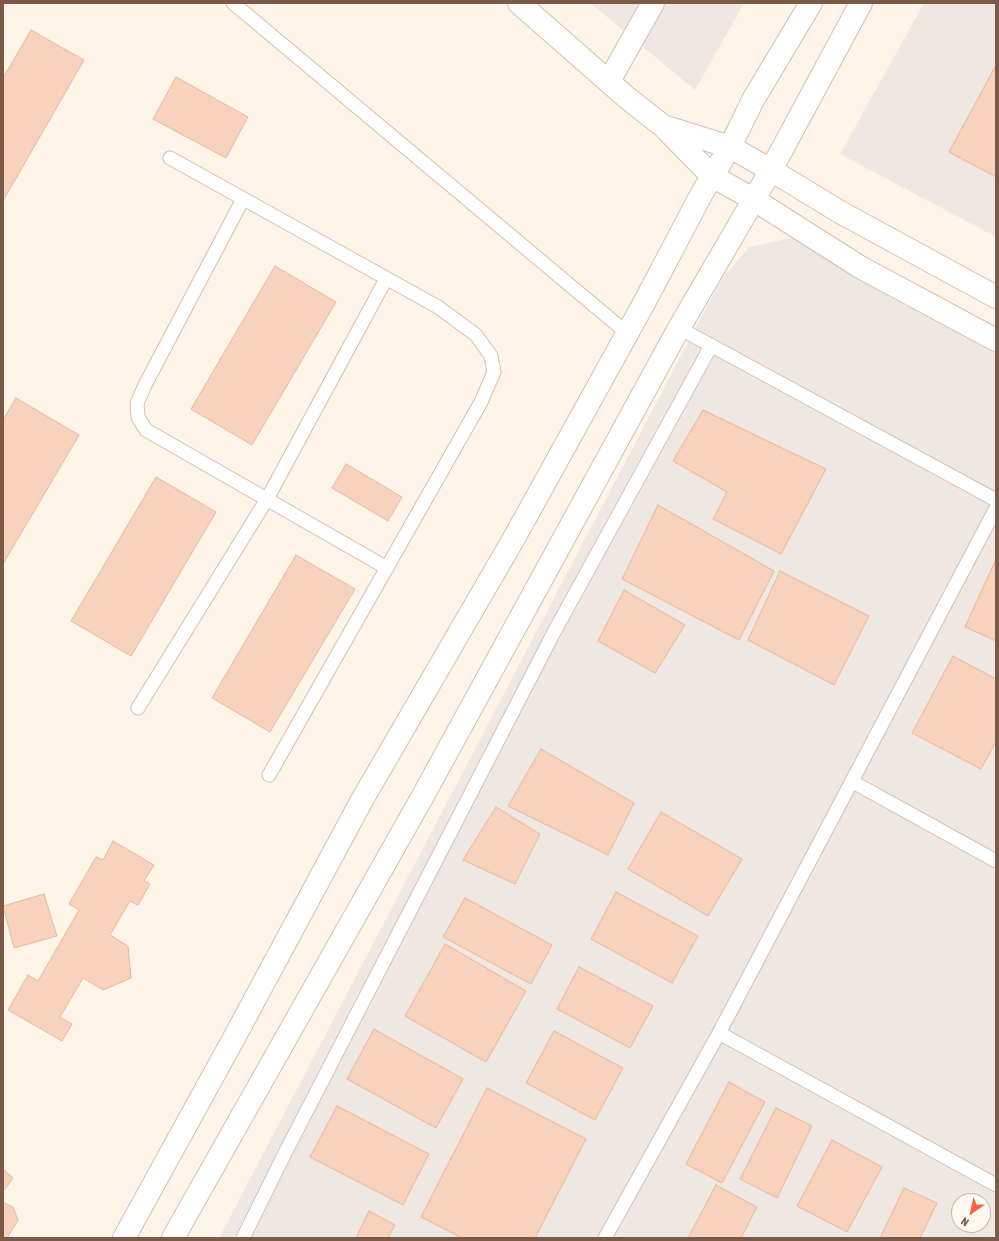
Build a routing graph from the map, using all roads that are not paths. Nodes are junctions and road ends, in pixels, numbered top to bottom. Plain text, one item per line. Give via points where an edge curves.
1 (233, 3) edge
2 (519, 3) edge
3 (653, 3) edge
4 (811, 3) edge
5 (861, 3) edge
6 (609, 81) junction
7 (663, 126) junction
8 (730, 147) junction
9 (170, 158) dead end
10 (771, 170) junction
11 (712, 176) junction
12 (243, 199) junction
13 (753, 199) junction
14 (386, 279) junction
15 (996, 297) edge
16 (679, 328) junction
17 (627, 333) junction
18 (996, 340) edge
19 (711, 346) junction
20 (267, 499) junction
21 (996, 500) edge
22 (996, 508) edge
23 (387, 568) junction
24 (138, 708) dead end
25 (269, 775) dead end
26 (853, 782) junction
27 (996, 861) edge
28 (720, 1033) junction
29 (996, 1185) edge
30 (124, 1238) edge
31 (173, 1238) edge
32 (243, 1238) edge
33 (605, 1238) edge

1 - 17 lane
2 - 6 street
3 - 6 street
4 - 8 street via 753,100
5 - 10 street
6 - 7 street
7 - 8 street
7 - 11 street
8 - 10 street
8 - 11 street
9 - 12 lane
10 - 13 street
10 - 15 street via 840,212
11 - 13 street
11 - 17 street
12 - 14 lane
12 - 20 lane via 145,385 137,403 138,416 146,430
13 - 16 street
13 - 18 street via 860,267
14 - 20 lane
14 - 23 lane via 438,307 476,335 491,356 494,372 481,402
16 - 19 lane
16 - 31 street via 424,794
17 - 30 street via 513,540 362,800
19 - 21 lane
19 - 32 lane via 553,634
20 - 23 lane
20 - 24 lane
22 - 26 lane
23 - 25 lane
26 - 27 lane
26 - 28 lane
28 - 29 lane
28 - 33 lane

